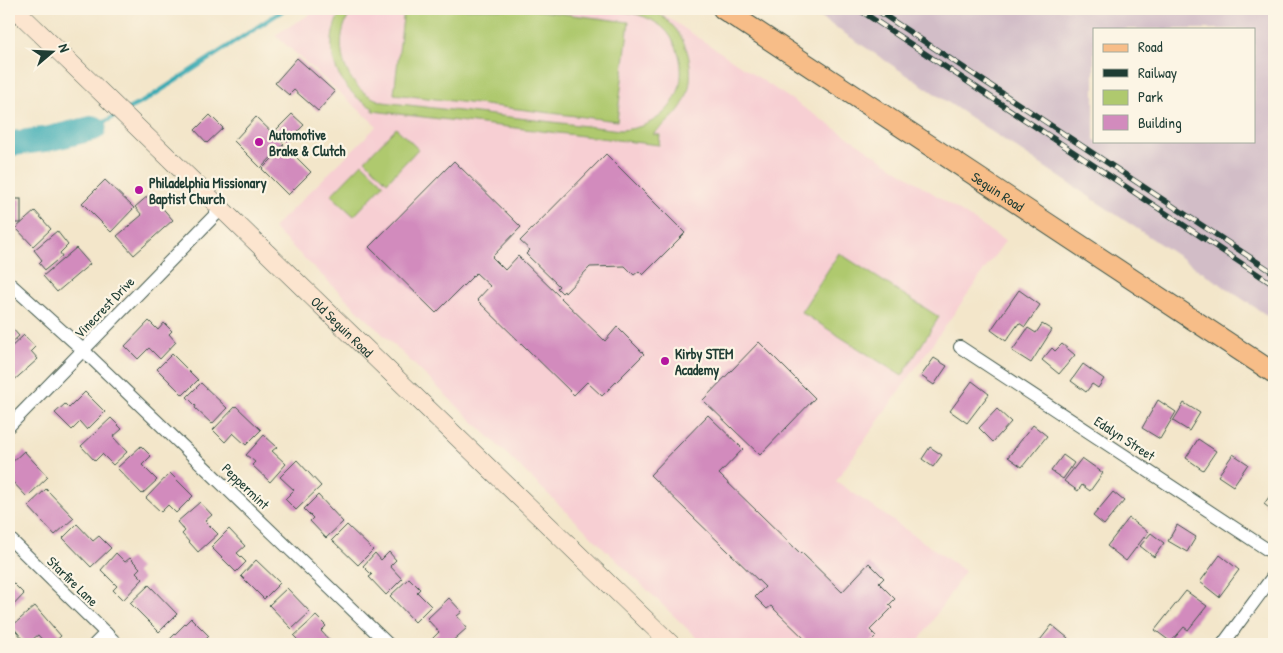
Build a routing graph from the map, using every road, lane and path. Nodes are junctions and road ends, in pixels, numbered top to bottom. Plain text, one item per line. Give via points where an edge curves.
1 (15, 9) edge
2 (723, 9) edge
3 (221, 209) junction
4 (9, 283) edge
5 (960, 347) dead end
6 (83, 350) junction
7 (1274, 373) edge
8 (9, 426) edge
9 (9, 538) edge
10 (1274, 554) edge
11 (1274, 575) edge
12 (106, 634) junction
13 (95, 644) edge
14 (117, 644) edge
15 (388, 644) edge
16 (671, 644) edge
17 (1222, 644) edge

1 - 3 street, Old Seguin Road
2 - 7 main road, Seguin Road
3 - 6 street, Vinecrest Drive
3 - 16 street, Old Seguin Road
4 - 6 street, Peppermint
5 - 10 street, Edalyn Street
6 - 8 street, Vinecrest Drive
6 - 15 street, Peppermint
9 - 12 street, Starfire Lane
11 - 17 street
12 - 13 street
12 - 14 street, Starfire Lane

